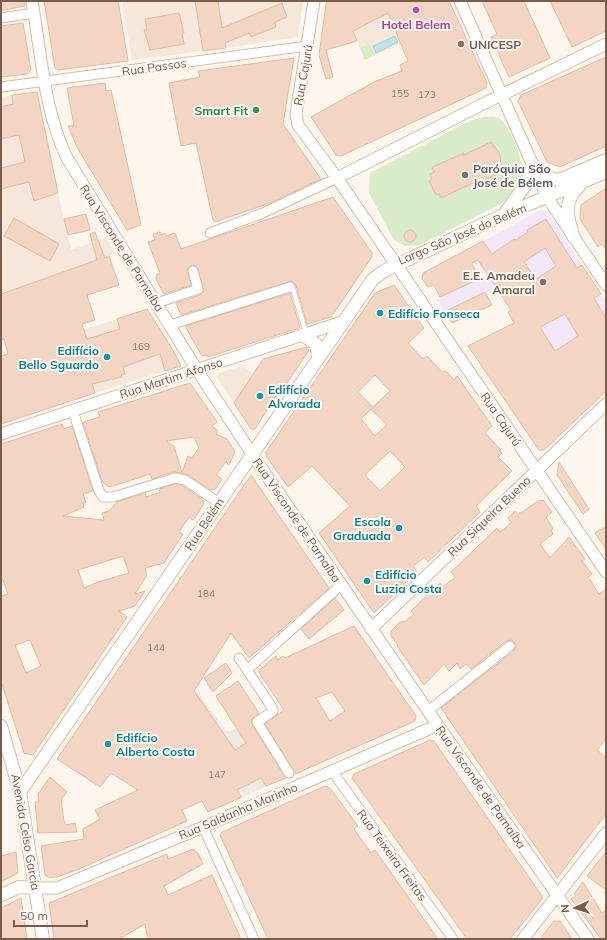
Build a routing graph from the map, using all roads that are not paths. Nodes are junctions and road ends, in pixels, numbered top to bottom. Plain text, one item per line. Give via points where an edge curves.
1 (32, 1) edge
2 (314, 1) edge
3 (460, 1) edge
4 (34, 13) junction
5 (1, 18) edge
6 (606, 44) edge
7 (308, 46) junction
8 (46, 81) junction
9 (1, 87) edge
10 (502, 94) junction
11 (606, 160) edge
12 (326, 163) joint
13 (532, 164) junction
14 (606, 172) edge
15 (582, 177) junction
16 (337, 178) junction
17 (546, 197) junction
18 (503, 215) junction
19 (210, 234) dead end
20 (574, 238) junction
21 (396, 265) junction
22 (193, 271) dead end
23 (606, 285) edge
24 (290, 287) joint
25 (157, 303) junction
26 (342, 322) junction
27 (170, 325) junction
28 (305, 335) junction
29 (318, 357) junction
30 (198, 370) junction
31 (606, 404) edge
32 (73, 411) junction
33 (1, 434) edge
34 (252, 454) junction
35 (536, 471) junction
36 (219, 503) junction
37 (606, 572) edge
38 (341, 585) junction
39 (371, 629) junction
40 (510, 646) dead end
41 (239, 658) dead end
42 (248, 669) junction
43 (428, 711) junction
44 (438, 725) junction
45 (1, 726) edge
46 (332, 771) junction
47 (289, 773) dead end
48 (20, 792) junction
49 (203, 827) junction
50 (606, 833) edge
51 (36, 888) junction
52 (1, 895) edge
53 (557, 896) junction
54 (43, 939) edge
55 (254, 939) edge
56 (452, 939) edge
57 (523, 939) edge
58 (588, 939) edge

1 - 4 street, Rua Visconde de Parnaíba
2 - 7 street, Rua Cajurú
3 - 10 street
4 - 5 street
4 - 8 street, Rua Visconde de Parnaíba
6 - 10 street
7 - 8 street, Rua Passos
7 - 12 street, Rua Cajurú via 296,119
8 - 9 street, Rua Passos
8 - 25 street, Rua Visconde de Parnaíba via 57,138
10 - 13 street
10 - 16 street
11 - 15 main road
12 - 16 street, Largo São José do Belém
13 - 15 main road via 544,176 556,180
13 - 17 street
13 - 18 main road via 527,183
14 - 15 main road
15 - 17 main road, Largo São José do Belém
15 - 20 main road via 567,207 567,217
16 - 19 street via 269,211
16 - 21 street, Largo São José do Belém
17 - 18 main road, Largo São José do Belém
17 - 20 street
18 - 21 main road, Largo São José do Belém
20 - 23 street
21 - 26 main road, Rua Belém via 373,279
21 - 35 street, Rua Cajurú
22 - 25 street via 198,289
24 - 27 street
24 - 28 lane via 293,289
25 - 27 street, Rua Visconde de Parnaíba
26 - 28 street, Rua Martim Afonso
26 - 29 main road, Rua Belém
27 - 30 street, Rua Visconde de Parnaíba
28 - 29 main road via 316,344
28 - 30 street, Rua Martim Afonso
29 - 34 main road, Rua Belém
30 - 32 street, Rua Martim Afonso
30 - 34 street, Rua Visconde de Parnaíba
31 - 35 street, Rua Siqueira Bueno
32 - 33 street, Rua Martim Afonso
32 - 36 street via 103,497 113,498 175,478 185,480
34 - 36 main road, Rua Belém
34 - 38 street, Rua Visconde de Parnaíba
35 - 37 street, Rua Cajurú
35 - 39 street, Rua Siqueira Bueno
36 - 48 main road, Rua Belém
38 - 39 street, Rua Visconde de Parnaíba
38 - 42 street
39 - 43 street, Rua Visconde de Parnaíba
40 - 43 street
41 - 42 street
42 - 47 street via 273,708 273,711 257,722
43 - 44 street, Rua Visconde de Parnaíba
44 - 46 street, Rua Saldanha Marinho
44 - 53 street, Rua Visconde de Parnaíba
45 - 48 main road, Avenida Celso Garcia
46 - 49 street, Rua Saldanha Marinho
46 - 56 street, Rua Teixeira Freitas
48 - 51 main road, Avenida Celso Garcia
49 - 51 street, Rua Saldanha Marinho via 57,888
49 - 55 street
50 - 53 street
51 - 52 main road via 19,887
51 - 54 main road, Avenida Celso Garcia
53 - 57 street
53 - 58 street, Rua Visconde de Parnaíba

